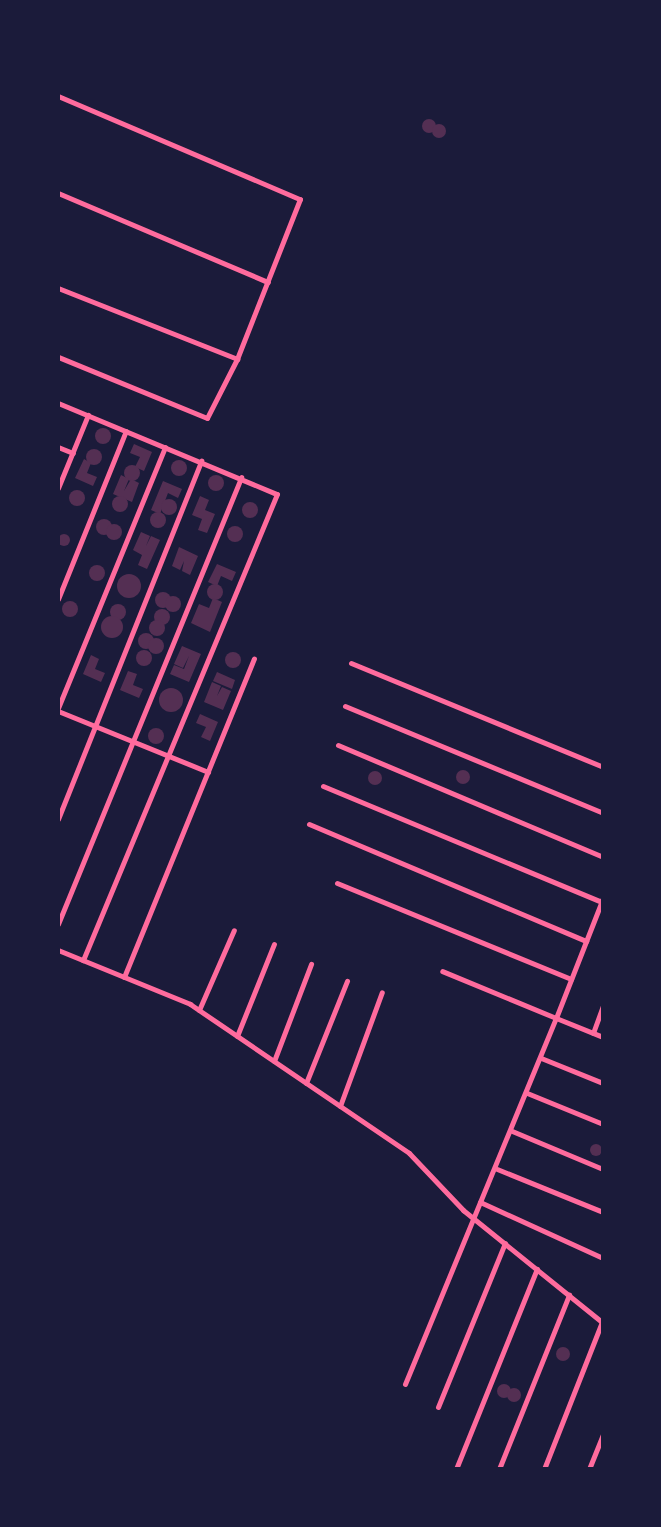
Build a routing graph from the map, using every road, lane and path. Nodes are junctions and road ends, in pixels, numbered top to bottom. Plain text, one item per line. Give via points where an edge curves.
1 (58, 96) edge
2 (58, 193) edge
3 (268, 282) junction
4 (58, 288) edge
5 (58, 357) edge
6 (237, 359) junction
7 (58, 403) edge
8 (88, 415) junction
9 (126, 431) junction
10 (58, 447) edge
11 (165, 447) junction
12 (73, 453) junction
13 (201, 461) junction
14 (241, 477) junction
15 (58, 488) edge
16 (58, 599) edge
17 (254, 658) dead end
18 (351, 663) dead end
19 (345, 706) dead end
20 (58, 709) edge
21 (95, 726) junction
22 (133, 742) junction
23 (338, 745) dead end
24 (170, 757) junction
25 (603, 767) edge
26 (208, 772) junction
27 (323, 786) dead end
28 (603, 813) edge
29 (58, 819) edge
30 (309, 824) dead end
31 (603, 857) edge
32 (337, 883) dead end
33 (602, 900) edge
34 (58, 924) edge
35 (234, 930) dead end
36 (586, 941) junction
37 (274, 944) dead end
38 (58, 950) edge
39 (83, 960) junction
40 (311, 964) dead end
41 (442, 971) dead end
42 (124, 977) junction
43 (571, 979) junction
44 (347, 981) dead end
45 (382, 992) dead end
46 (603, 1006) edge
47 (199, 1010) junction
48 (556, 1018) junction
49 (593, 1033) junction
50 (237, 1036) junction
51 (603, 1037) edge
52 (541, 1058) junction
53 (274, 1061) junction
54 (306, 1083) junction
55 (603, 1083) edge
56 (527, 1093) junction
57 (340, 1106) junction
58 (603, 1124) edge
59 (512, 1131) junction
60 (497, 1169) junction
61 (603, 1169) edge
62 (480, 1202) junction
63 (603, 1212) edge
64 (472, 1217) junction
65 (505, 1243) junction
66 (603, 1258) edge
67 (537, 1269) junction
68 (569, 1295) junction
69 (602, 1322) edge
70 (405, 1384) dead end
71 (438, 1407) dead end
72 (603, 1434) edge
73 (456, 1469) edge
74 (499, 1469) edge
75 (544, 1469) edge
76 (589, 1469) edge

1 - 3 street via 295,194 300,205
2 - 3 street
3 - 6 street
4 - 6 street
5 - 6 street via 207,418
7 - 8 street
8 - 9 street
8 - 12 street
9 - 11 street
9 - 16 street
10 - 12 street
11 - 13 street
11 - 20 street
12 - 15 street
13 - 14 street
13 - 21 street
14 - 22 street
14 - 24 street via 277,494 276,502
17 - 26 street
18 - 25 street
19 - 28 street
20 - 21 street
21 - 22 street
21 - 29 street
22 - 24 street
22 - 34 street
23 - 31 street
24 - 26 street
24 - 39 street
26 - 42 street
27 - 33 street
30 - 36 street
32 - 43 street
33 - 36 street
35 - 47 street
36 - 43 street
37 - 50 street
38 - 39 street
39 - 42 street
40 - 53 street
41 - 48 street
42 - 47 street
43 - 48 street
44 - 54 street
45 - 57 street
46 - 49 street
47 - 50 street
48 - 49 street
48 - 52 street
49 - 51 street
50 - 53 street
52 - 55 street
52 - 56 street
53 - 54 street
54 - 57 street
56 - 58 street
56 - 59 street
57 - 64 street via 409,1153
59 - 60 street
59 - 61 street
60 - 62 street
60 - 63 street
62 - 64 street
62 - 66 street
64 - 65 street
64 - 70 street
65 - 67 street
65 - 71 street
67 - 68 street
67 - 73 street
68 - 69 street
68 - 74 street
69 - 75 street
72 - 76 street

